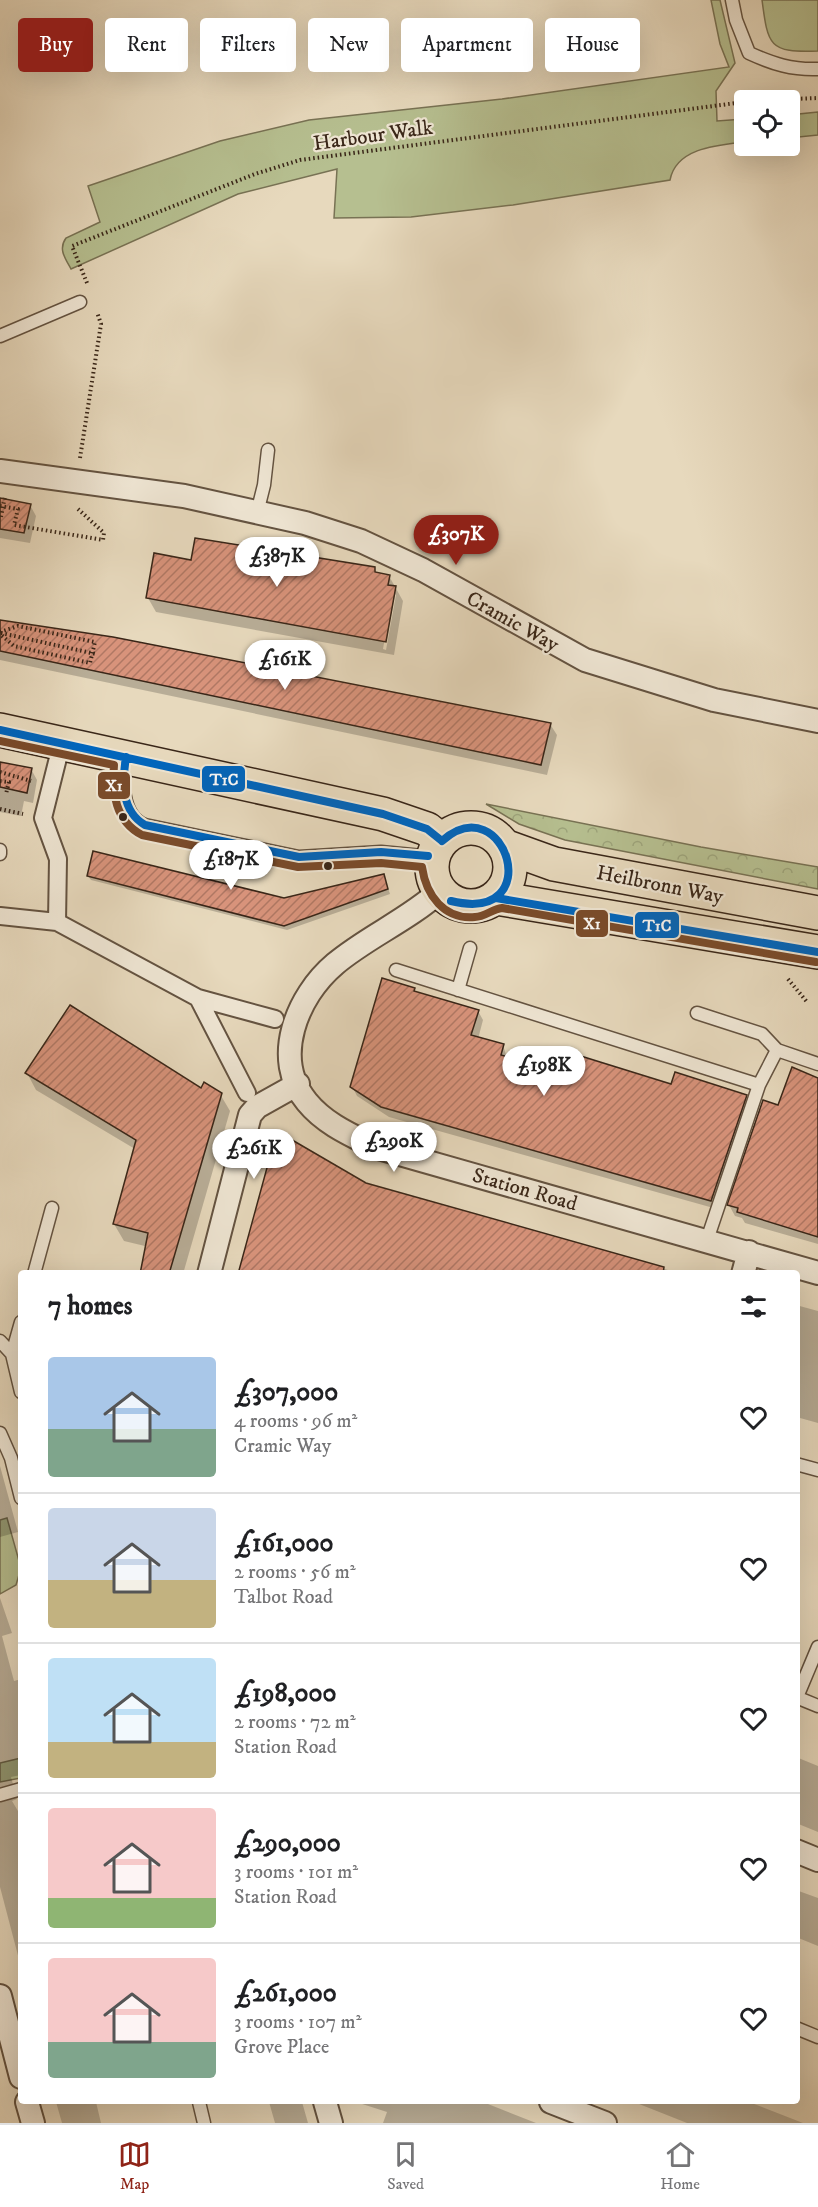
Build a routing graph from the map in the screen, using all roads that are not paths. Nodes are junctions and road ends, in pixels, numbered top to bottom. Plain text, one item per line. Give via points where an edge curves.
1 (732, 0) edge
2 (818, 69) edge
3 (80, 302) road end
4 (0, 336) edge
5 (268, 450) dead end
6 (0, 471) edge
7 (257, 513) junction
8 (818, 722) edge
9 (0, 730) edge
10 (126, 757) junction
11 (58, 758) dead end
12 (504, 846) junction
13 (438, 849) junction
14 (440, 891) junction
15 (496, 898) junction
16 (818, 913) edge
17 (0, 916) edge
18 (57, 922) junction
19 (470, 948) dead end
20 (818, 952) edge
21 (396, 970) dead end
22 (458, 990) junction
23 (198, 998) junction
24 (697, 1013) dead end
25 (275, 1019) dead end
26 (777, 1050) junction
27 (818, 1064) edge
28 (298, 1084) junction
29 (759, 1085) junction
30 (247, 1093) dead end
31 (52, 1208) dead end
32 (707, 1240) junction
33 (746, 1263) edge
34 (35, 1270) edge
35 (210, 1270) edge
36 (796, 1270) edge
37 (800, 1270) edge
38 (818, 1273) edge
39 (18, 1333) edge
40 (0, 1341) edge
41 (12, 1354) junction
42 (18, 1379) edge
43 (0, 1433) edge
44 (800, 1465) edge
45 (818, 1470) edge
46 (18, 1486) edge
47 (818, 1647) edge
48 (800, 1690) edge
49 (800, 1698) edge
50 (818, 1706) edge
51 (18, 1791) edge
52 (0, 1794) edge
53 (800, 1853) edge
54 (818, 1860) edge
55 (0, 1996) edge
56 (800, 2030) edge
57 (818, 2037) edge
58 (18, 2065) edge
59 (28, 2104) edge
60 (200, 2104) edge
61 (326, 2104) edge
62 (556, 2104) edge
63 (33, 2123) edge
64 (204, 2123) edge
65 (331, 2123) edge
66 (605, 2123) edge

1 - 2 lane via 749,53 773,64
3 - 4 lane
5 - 7 lane
6 - 7 street, Cramic Way via 184,496
7 - 8 street, Cramic Way via 361,541 423,570 585,660 714,700
9 - 10 main road
10 - 13 main road via 383,814 427,829
10 - 13 lane via 122,774 128,806 145,825 300,857
11 - 18 street via 43,818 58,859
12 - 13 main road via 478,829 456,831
12 - 15 main road via 510,868 504,890
12 - 16 main road, Heilbronn Way via 554,864
13 - 14 main road via 434,880
14 - 15 main road via 448,900 472,907
14 - 28 street, Station Road via 335,964 312,988 291,1035 290,1062
15 - 20 main road, Heilbronn Way
17 - 18 street
18 - 23 street
19 - 22 lane
21 - 22 lane
22 - 29 lane
23 - 25 street
23 - 30 street
24 - 26 lane via 762,1034
26 - 27 lane
26 - 29 lane
28 - 32 street, Station Road via 306,1102 332,1125 375,1147
28 - 35 street via 250,1115
29 - 32 lane
31 - 34 lane
32 - 33 street, Station Road
33 - 36 street, Station Road
37 - 38 street, Station Road
39 - 41 lane
40 - 41 lane
41 - 42 lane
43 - 46 lane
44 - 45 lane
47 - 48 lane
49 - 50 lane
51 - 52 lane
53 - 54 street
55 - 58 street
56 - 57 lane
59 - 63 street
60 - 64 lane
61 - 65 street
62 - 66 street

